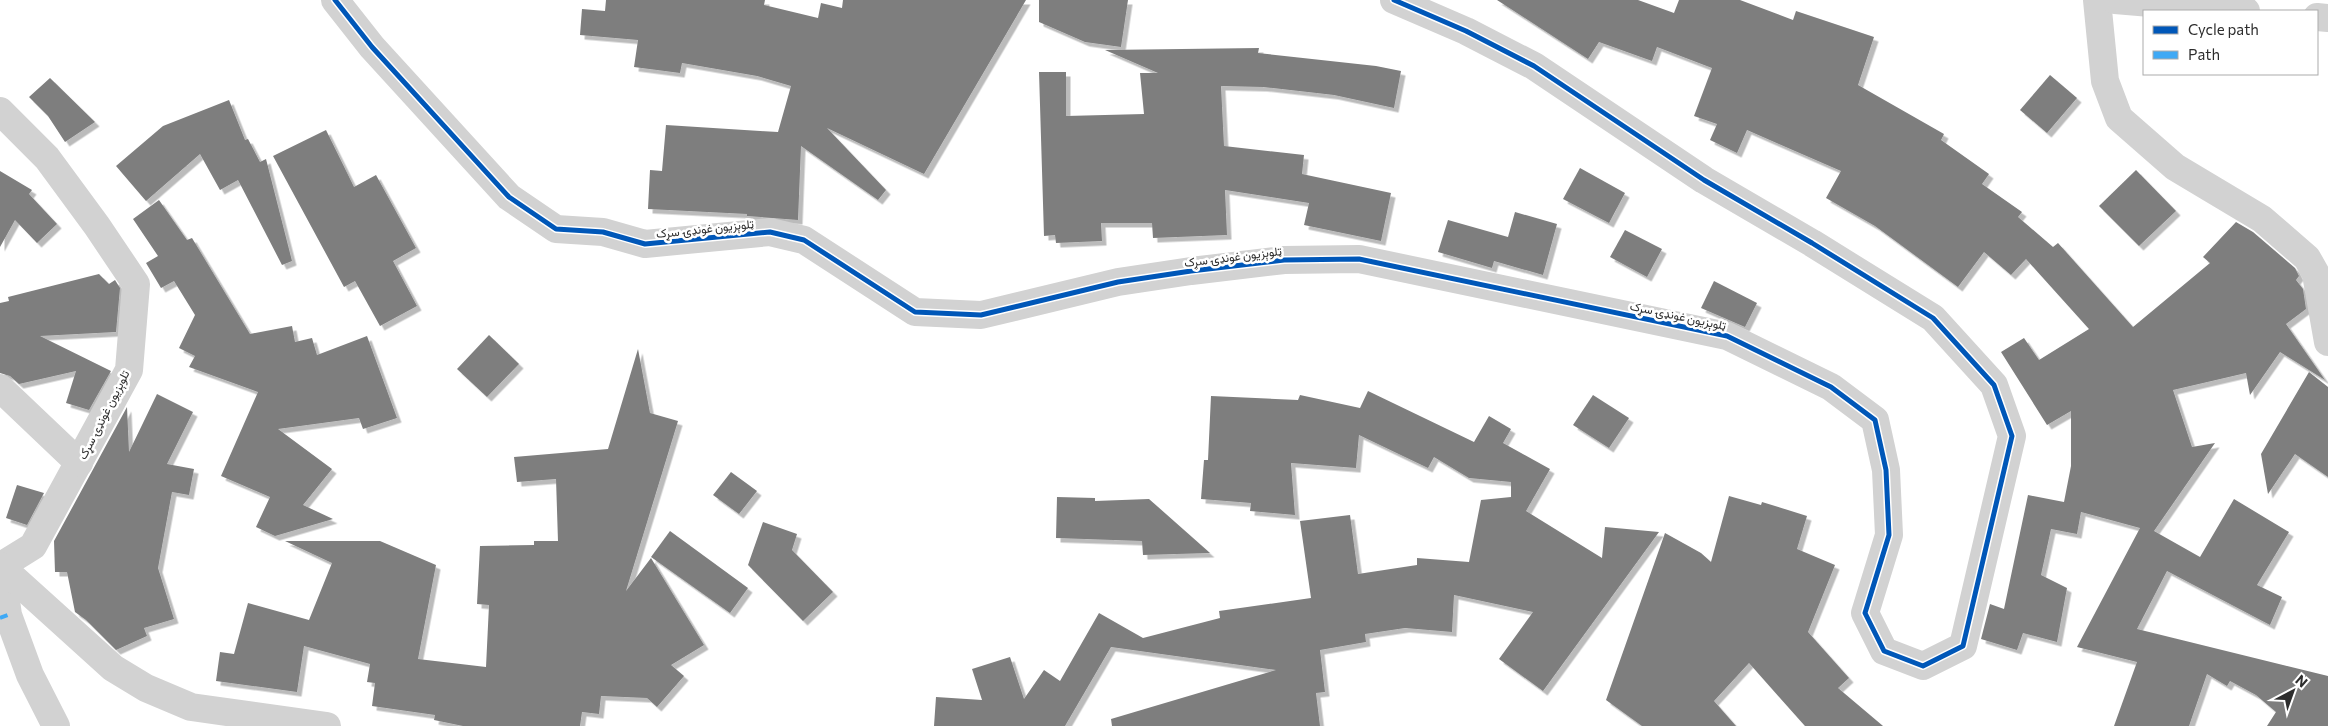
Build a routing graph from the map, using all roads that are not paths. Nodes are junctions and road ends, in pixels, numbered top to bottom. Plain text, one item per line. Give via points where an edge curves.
1 (335, 0) edge
2 (1394, 0) edge
3 (2097, 0) edge
4 (2116, 0) edge
5 (2235, 10) edge
6 (0, 111) edge
7 (2328, 342) edge
8 (0, 388) edge
9 (80, 463) junction
10 (0, 566) edge
11 (4, 616) edge
12 (56, 726) edge
13 (327, 726) edge

1 - 2 street, ټلوېزيون غونډۍ سړک via 372,47 509,197 556,229 603,232 645,244 770,232 804,240 916,312 981,315 1118,282 1191,271 1284,260 1359,259 1727,336 1830,387 1875,420 1886,470 1889,535 1865,613 1884,651 1923,666 1963,646 2012,436 1994,385 1933,318 1704,180 1534,66 1466,31
3 - 7 street via 2105,81 2120,118 2175,167 2262,219 2306,258 2316,274
4 - 5 street
6 - 9 street, تلوېزيون غونډۍ سړک via 47,158 136,284 129,370
8 - 9 street
9 - 10 street, تلوېزيون غونډۍ سړک via 33,546
10 - 11 street
10 - 13 street via 113,668 146,688 191,707
11 - 12 street

